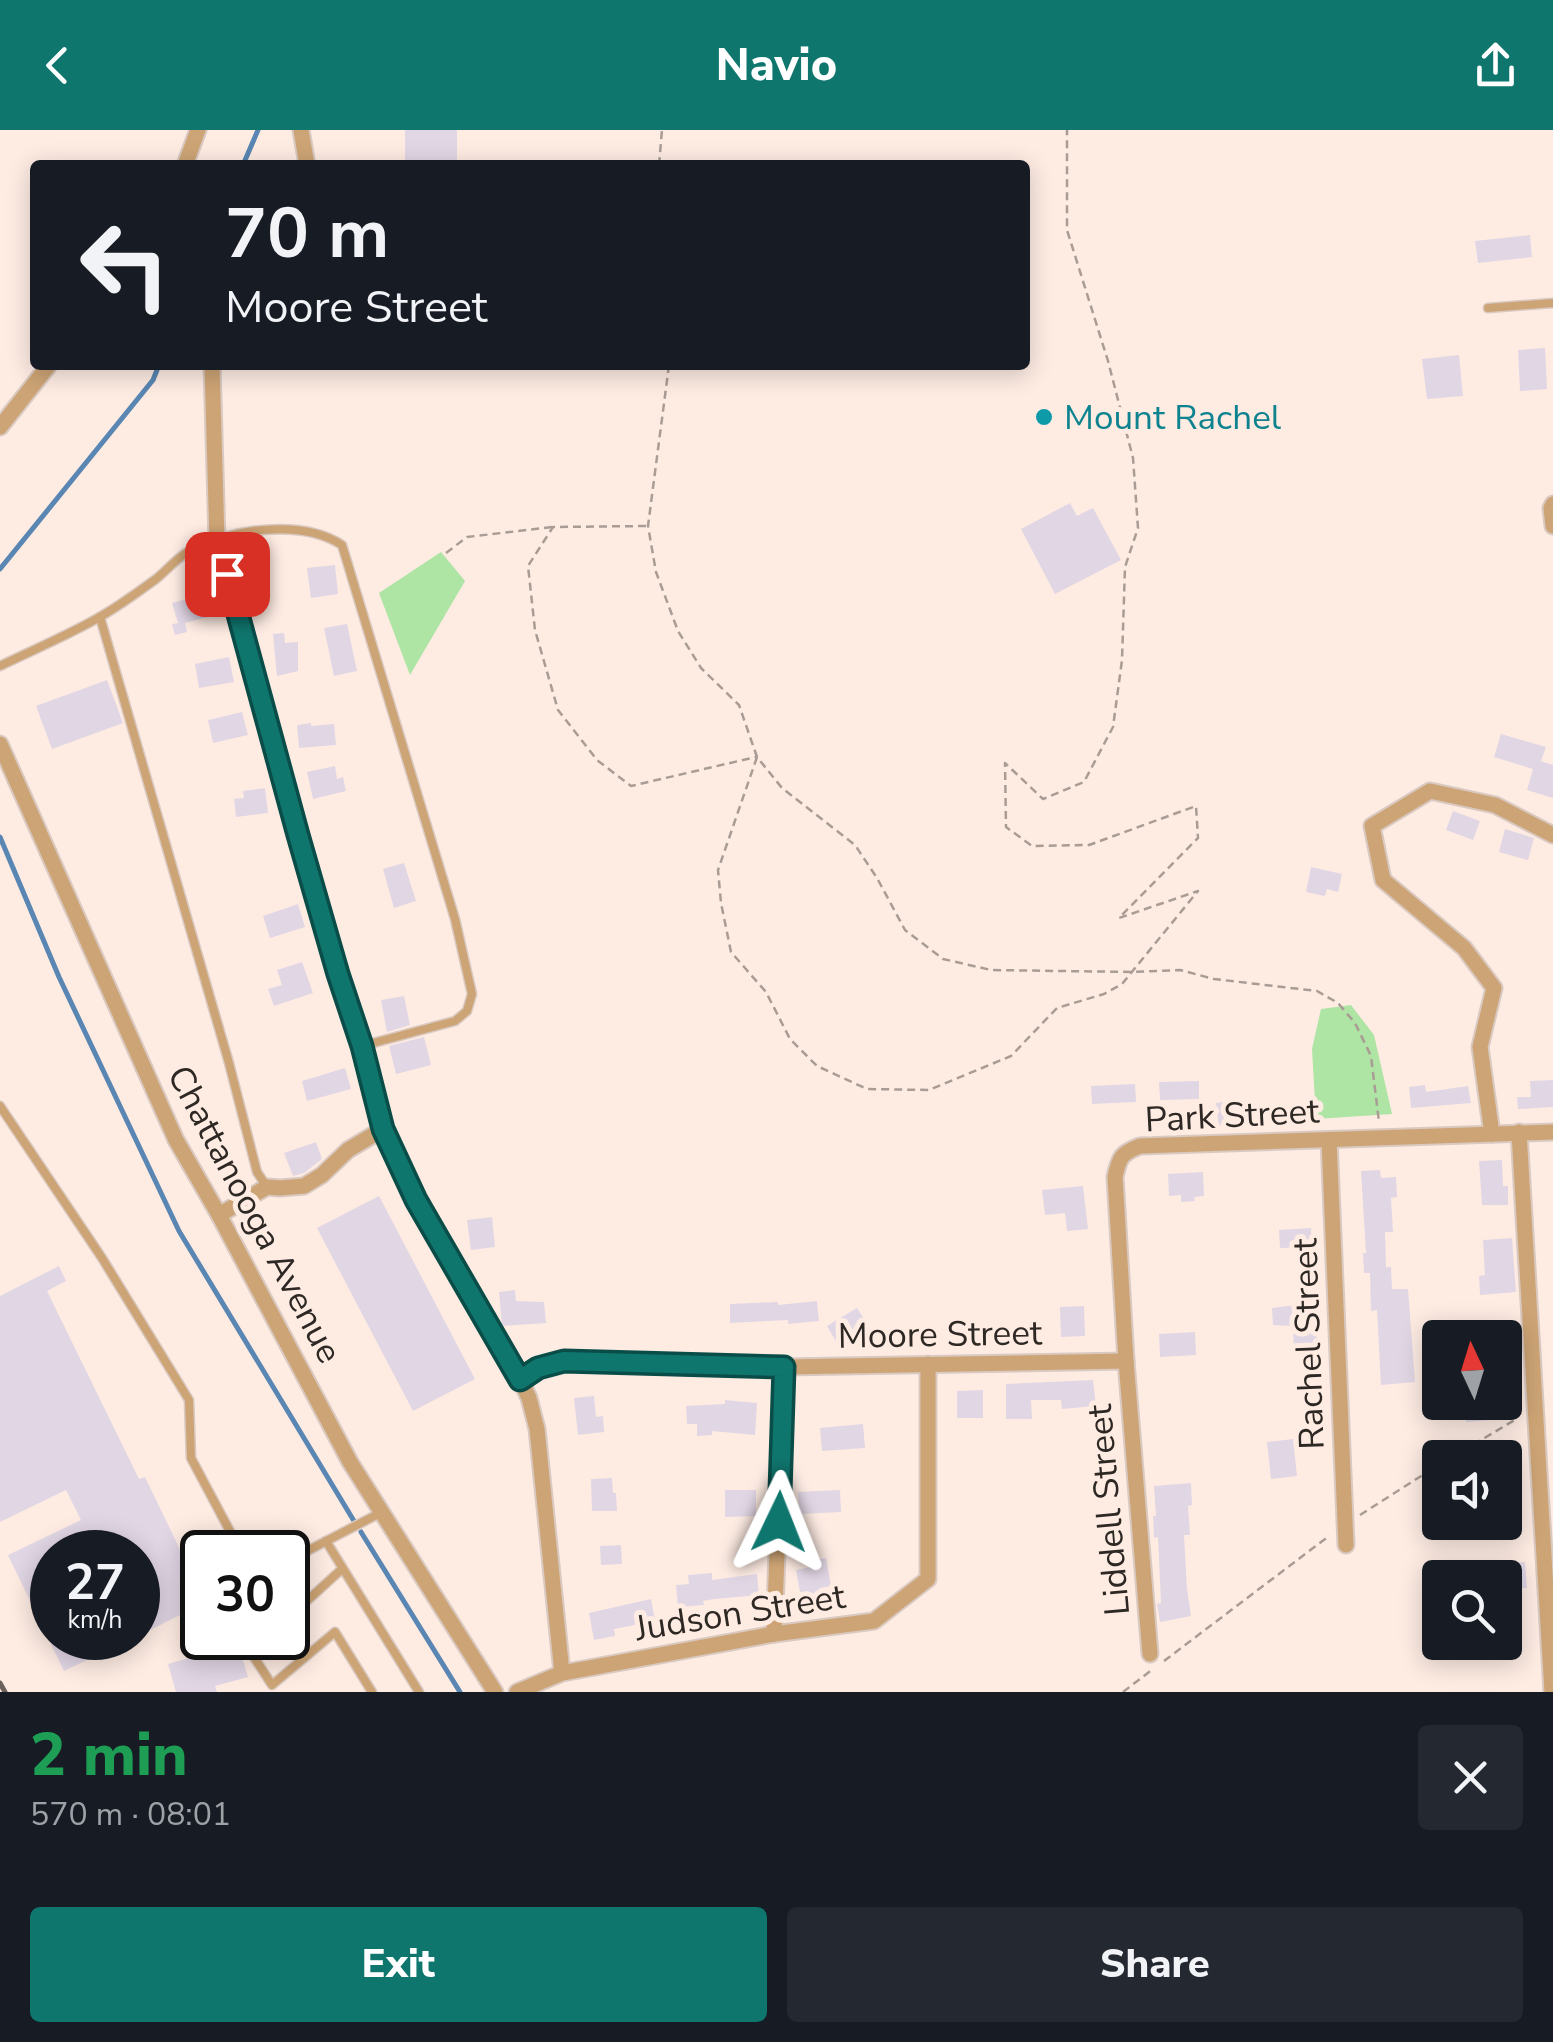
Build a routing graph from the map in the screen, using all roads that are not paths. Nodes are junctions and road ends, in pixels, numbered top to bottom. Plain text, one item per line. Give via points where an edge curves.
1 (198, 130) edge
2 (301, 130) edge
3 (187, 160) edge
4 (306, 160) edge
5 (1553, 303) edge
6 (1488, 308) dead end
7 (46, 370) edge
8 (212, 370) edge
9 (0, 428) edge
10 (1553, 504) edge
11 (1553, 526) edge
12 (217, 540) junction
13 (100, 617) junction
14 (0, 666) edge
15 (0, 744) edge
16 (1553, 835) edge
17 (362, 1046) junction
18 (0, 1106) edge
19 (383, 1129) junction
20 (1519, 1132) junction
21 (1553, 1132) edge
22 (1492, 1134) junction
23 (1329, 1140) junction
24 (267, 1187) junction
25 (219, 1215) junction
26 (1126, 1361) junction
27 (928, 1364) junction
28 (784, 1367) junction
29 (520, 1380) junction
30 (382, 1512) junction
31 (229, 1530) edge
32 (326, 1542) junction
33 (1346, 1545) dead end
34 (310, 1550) edge
35 (342, 1568) junction
36 (310, 1598) edge
37 (774, 1634) junction
38 (310, 1653) edge
39 (1150, 1654) dead end
40 (255, 1660) edge
41 (302, 1660) edge
42 (562, 1673) junction
43 (372, 1692) edge
44 (419, 1692) edge
45 (494, 1692) edge
46 (517, 1692) edge
47 (1552, 1692) edge

1 - 3 street
2 - 4 street
5 - 6 lane
7 - 9 street
8 - 12 street
10 - 11 street
12 - 13 lane via 185,554
12 - 17 street
12 - 17 lane via 300,529 342,544 455,919 472,994 467,1011 455,1021
13 - 14 lane
13 - 24 lane via 256,1172
15 - 25 street, Chattanooga Avenue via 176,1140
16 - 22 street via 1495,805 1430,791 1372,826 1383,880 1464,948 1494,988 1480,1047
17 - 19 street
18 - 31 lane via 188,1400 191,1458
19 - 24 street via 304,1186
19 - 29 street via 416,1200
20 - 21 street, Park Street
20 - 22 street, Park Street
20 - 47 street
22 - 23 street, Park Street
23 - 26 street, Park Street via 1140,1146 1119,1160
23 - 33 street, Rachel Street
24 - 25 street
25 - 30 street, Chattanooga Avenue
26 - 27 street, Moore Street
26 - 39 street, Liddell Street
27 - 28 street, Moore Street
27 - 37 street, Judson Street via 928,1579 874,1621
28 - 29 street, Moore Street via 564,1361
28 - 37 street
29 - 42 street via 536,1429
30 - 32 lane
30 - 45 street, Chattanooga Avenue
32 - 34 lane
32 - 35 lane
35 - 36 lane
35 - 44 lane
37 - 42 street, Judson Street
38 - 43 lane via 335,1632
40 - 41 lane via 272,1686
42 - 46 street, Judson Street

